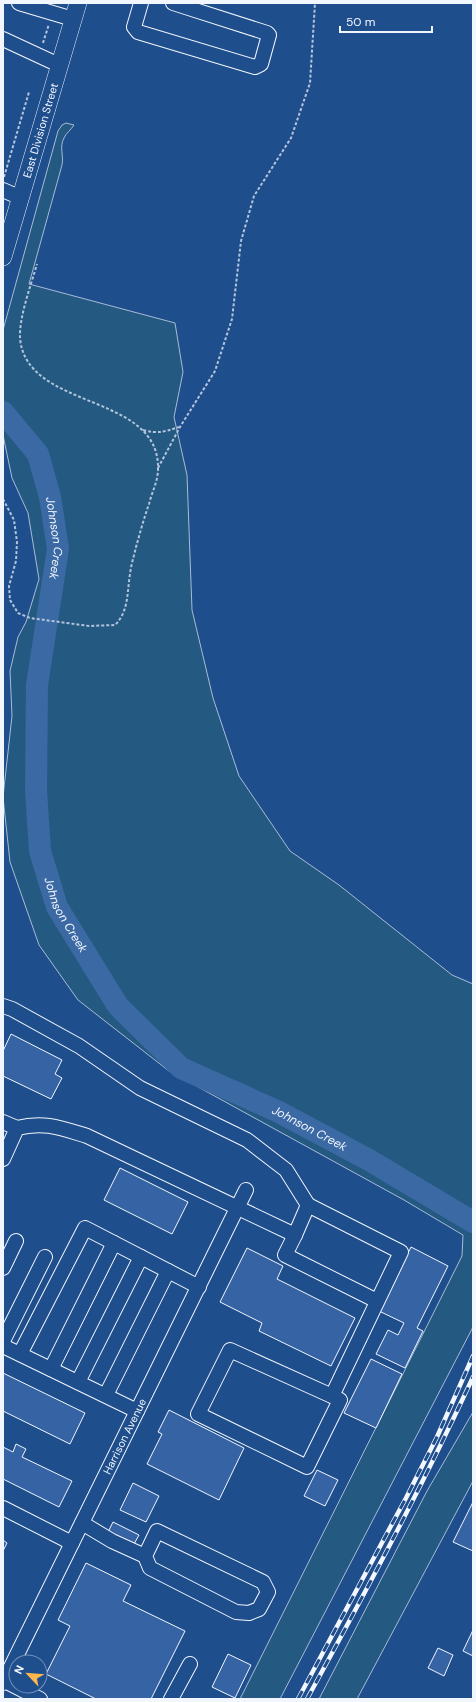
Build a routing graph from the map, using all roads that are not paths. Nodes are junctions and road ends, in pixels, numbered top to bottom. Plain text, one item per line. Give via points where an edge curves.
1 (19, 3) edge
2 (78, 3) edge
3 (141, 3) edge
4 (173, 3) edge
5 (73, 19) junction
6 (3, 39) edge
7 (59, 65) junction
8 (4, 183) edge
9 (21, 198) junction
10 (7, 225) edge
11 (3, 257) edge
12 (3, 1006) edge
13 (3, 1122) edge
14 (17, 1128) junction
15 (3, 1159) edge
16 (246, 1190) dead end
17 (308, 1205) junction
18 (238, 1207) junction
19 (295, 1235) junction
20 (16, 1241) dead end
21 (114, 1243) junction
22 (45, 1257) dead end
23 (141, 1257) junction
24 (3, 1268) edge
25 (168, 1271) junction
26 (199, 1286) junction
27 (377, 1301) junction
28 (3, 1341) edge
29 (3, 1346) edge
30 (20, 1354) junction
31 (51, 1369) junction
32 (78, 1382) junction
33 (106, 1395) junction
34 (332, 1396) junction
35 (137, 1411) junction
36 (3, 1508) edge
37 (82, 1523) junction
38 (72, 1542) junction
39 (145, 1556) junction
40 (190, 1664) dead end
41 (3, 1681) edge
42 (40, 1699) edge
43 (171, 1699) edge

1 - 5 street
2 - 5 main road, East Division Street
3 - 4 street via 134,27 138,32 255,67 261,64 269,35 267,33
5 - 7 main road, East Division Street
6 - 7 street
7 - 9 main road, East Division Street
8 - 9 street
9 - 10 main road, East Division Street
10 - 11 main road, East Division Street
12 - 17 street via 79,1046 140,1088 247,1140 286,1170
13 - 14 street
14 - 15 street
14 - 18 street via 54,1125 87,1136
16 - 18 street, Harrison Avenue
17 - 19 street
17 - 27 street via 401,1252
18 - 19 street
18 - 26 street, Harrison Avenue
19 - 27 street via 285,1255
20 - 24 street
21 - 23 street
21 - 30 street via 85,1228
21 - 31 street
22 - 28 street
23 - 25 street
23 - 32 street
25 - 26 street
25 - 33 street
26 - 35 street, Harrison Avenue
27 - 34 street
29 - 30 street
30 - 31 street
31 - 32 street
32 - 33 street
33 - 35 street
34 - 34 street via 230,1350 198,1414 307,1467 340,1400
35 - 37 street, Harrison Avenue
36 - 38 street
37 - 38 street, Harrison Avenue
37 - 39 street via 112,1541
38 - 41 street, Harrison Avenue
39 - 39 street via 157,1531 263,1582 268,1592 259,1609 249,1613 236,1612 150,1568
40 - 43 street
41 - 42 street

